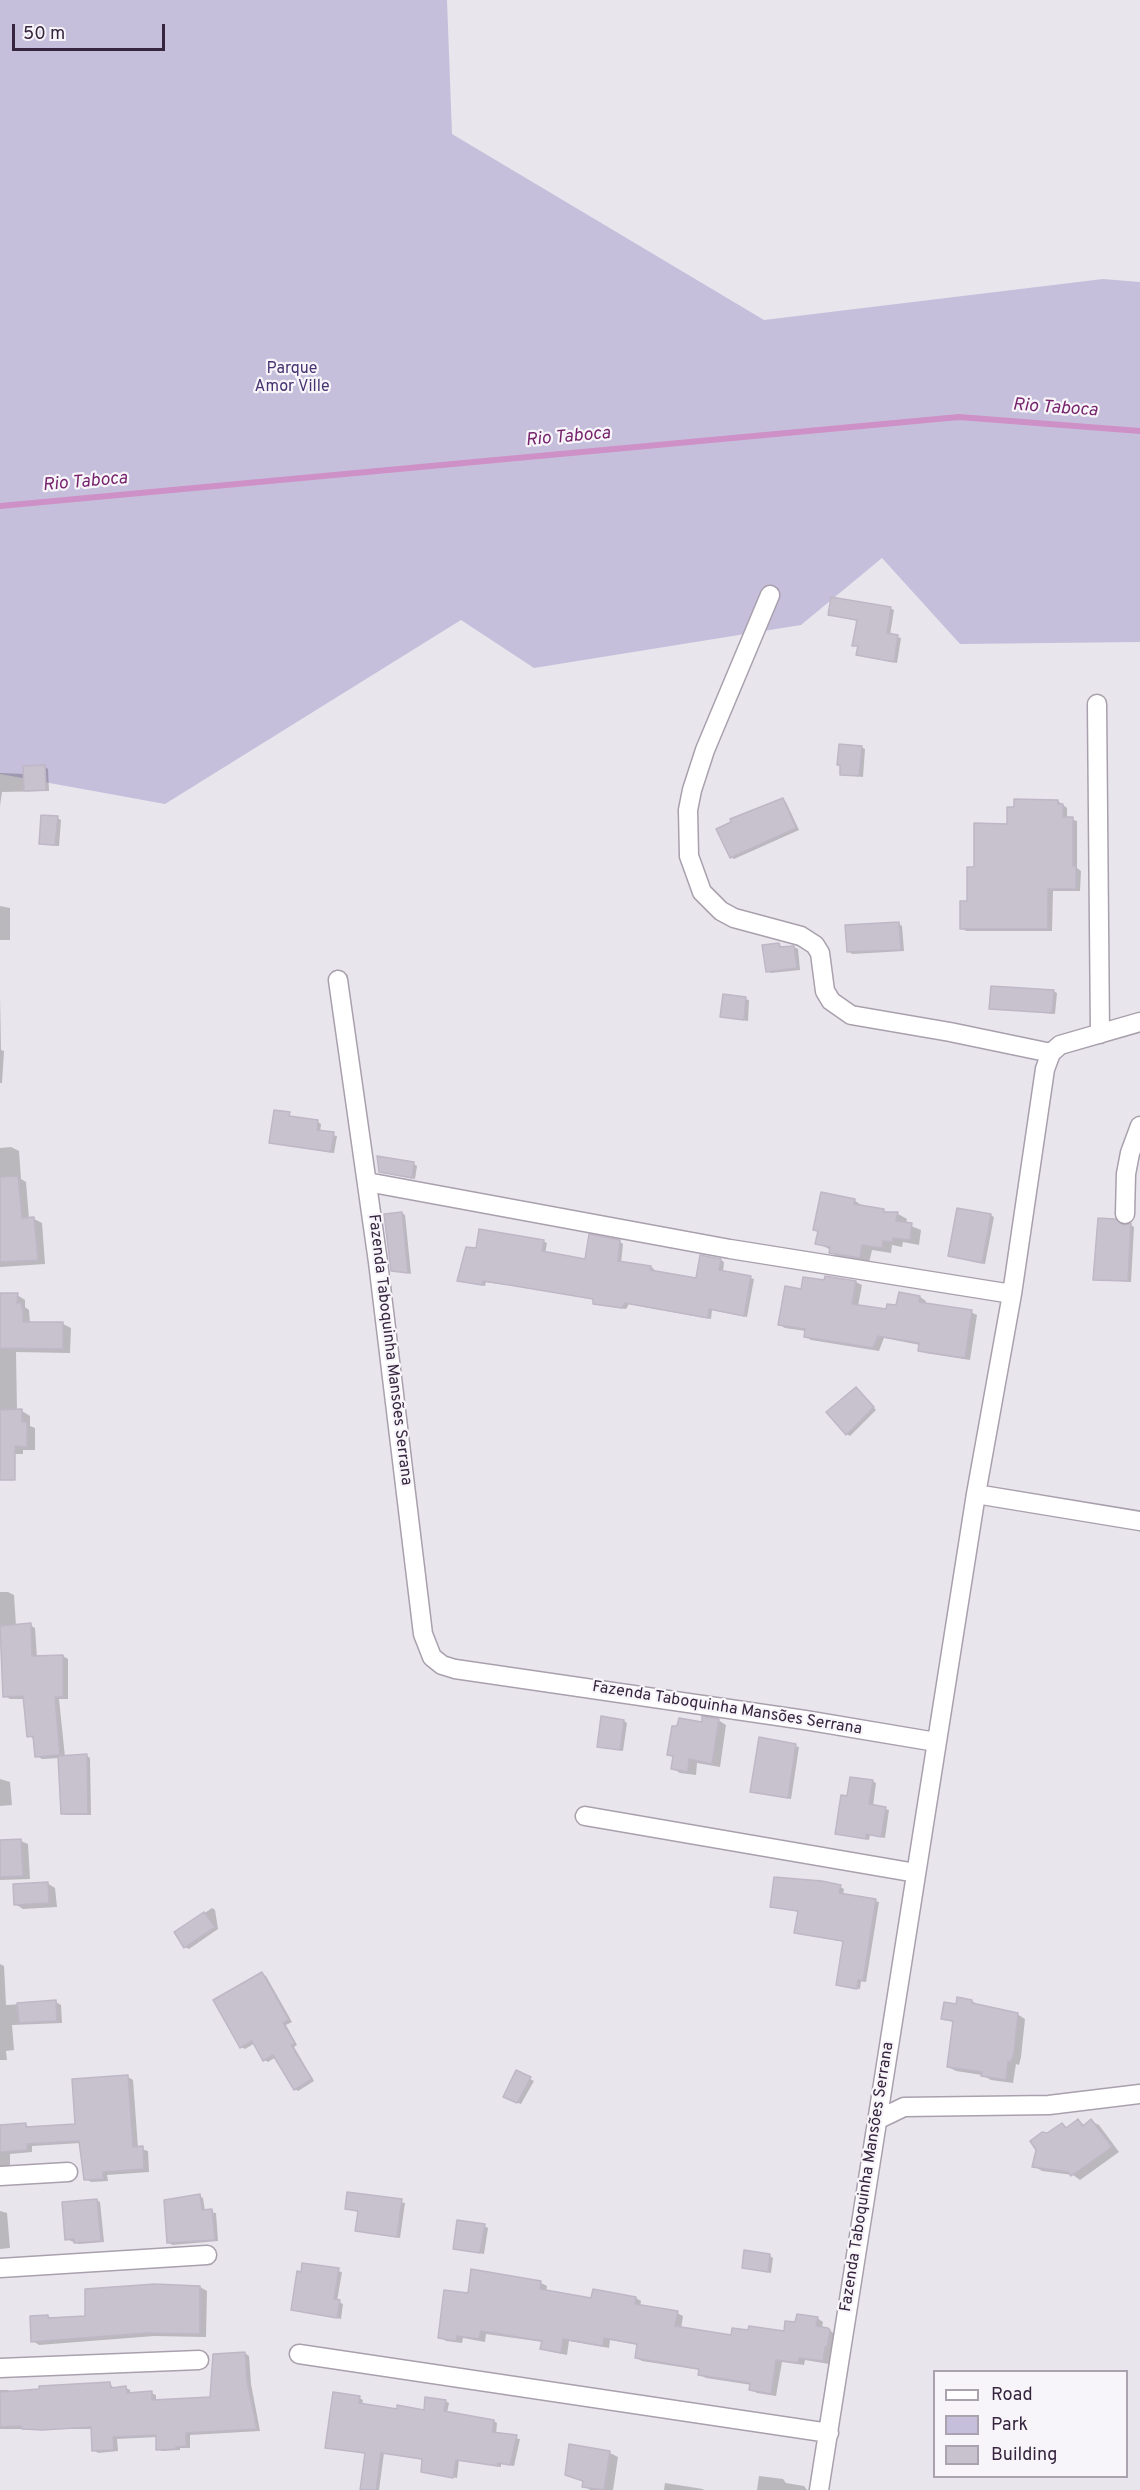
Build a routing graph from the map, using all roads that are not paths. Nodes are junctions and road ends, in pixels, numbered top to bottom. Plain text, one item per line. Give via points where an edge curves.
1 (770, 595) dead end
2 (1098, 704) dead end
3 (338, 980) dead end
4 (1140, 1022) edge
5 (1100, 1034) junction
6 (1050, 1053) junction
7 (1140, 1126) edge
8 (367, 1182) junction
9 (1125, 1214) dead end
10 (1012, 1294) junction
11 (976, 1494) junction
12 (1140, 1521) edge
13 (936, 1742) junction
14 (585, 1816) dead end
15 (915, 1873) junction
16 (1140, 2094) edge
17 (877, 2120) junction
18 (68, 2172) dead end
19 (0, 2176) edge
20 (207, 2255) dead end
21 (0, 2268) edge
22 (298, 2354) dead end
23 (199, 2360) dead end
24 (0, 2368) edge
25 (829, 2433) junction
26 (819, 2490) edge

1 - 6 street via 705,750 687,810 689,855 702,892 734,918 801,936 815,945 820,953 825,991 831,1001 851,1015
2 - 5 street
3 - 8 street, Fazenda Taboquinha Mansões Serrana
4 - 5 street
5 - 6 street
6 - 10 street, Fazenda Taboquinha Mansões Serrana
7 - 9 street via 1126,1174
8 - 10 street via 730,1249
8 - 13 street, Fazenda Taboquinha Mansões Serrana via 423,1634 432,1658 455,1669
10 - 11 street, Fazenda Taboquinha Mansões Serrana
11 - 12 street
11 - 13 street, Fazenda Taboquinha Mansões Serrana
13 - 15 street, Fazenda Taboquinha Mansões Serrana
14 - 15 street
15 - 17 street, Fazenda Taboquinha Mansões Serrana
16 - 17 street via 1049,2105 904,2107
17 - 25 street, Fazenda Taboquinha Mansões Serrana
18 - 19 street
20 - 21 street
22 - 25 street
23 - 24 street
25 - 26 street, Fazenda Taboquinha Mansões Serrana

